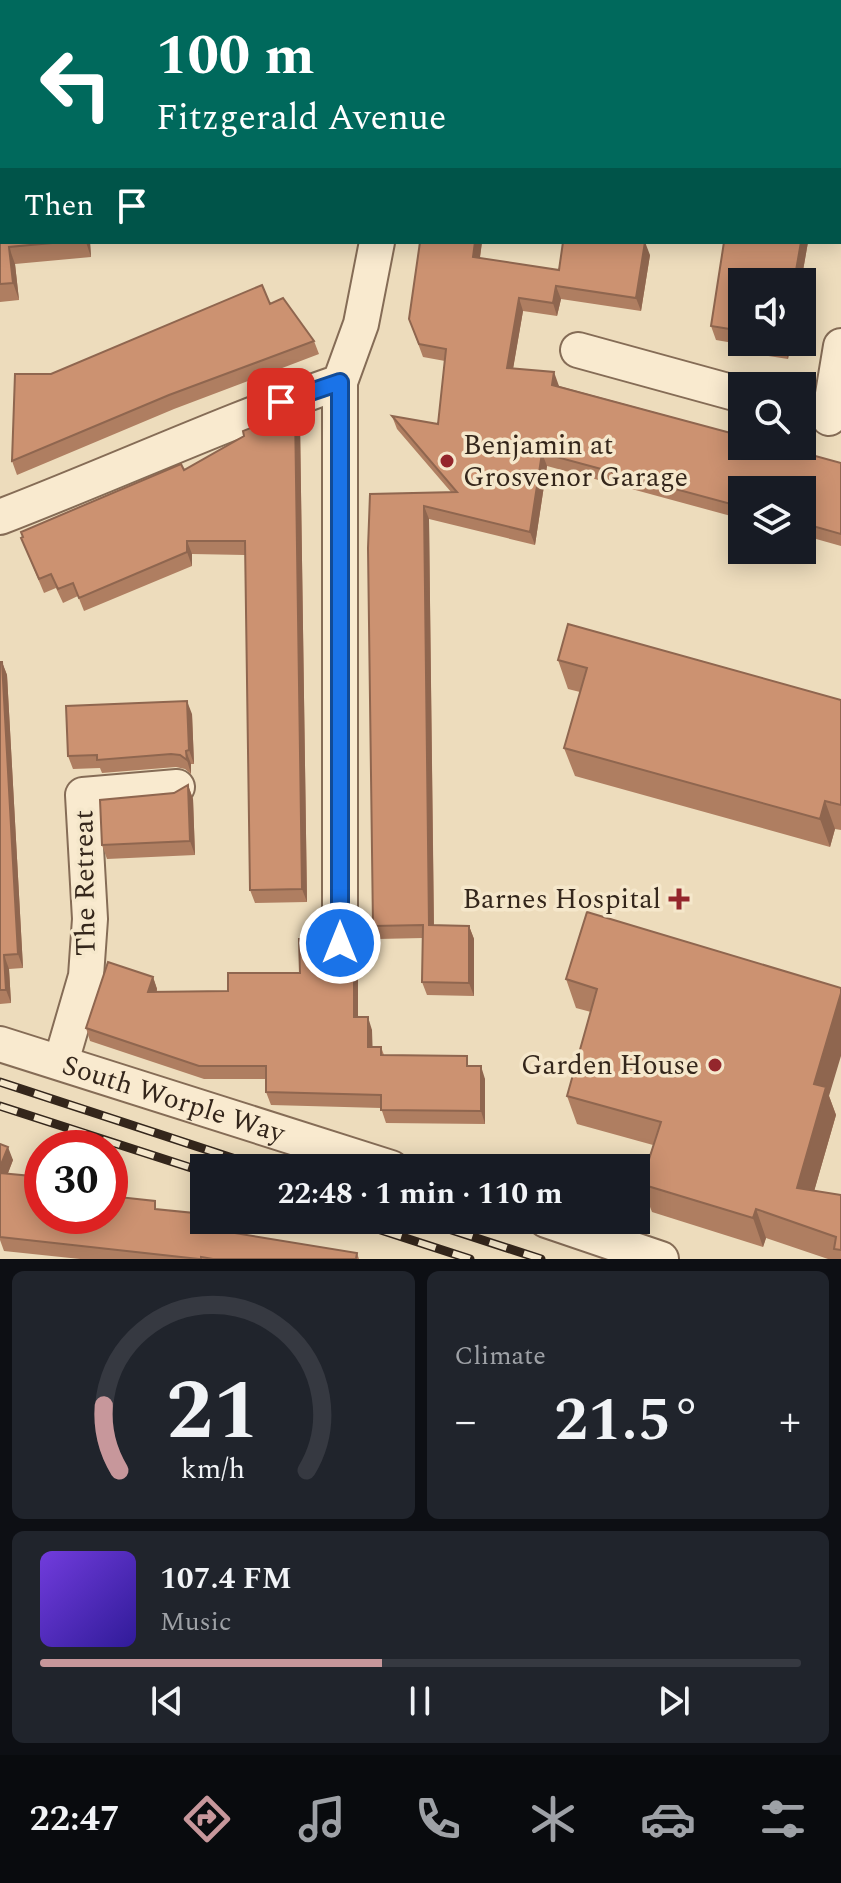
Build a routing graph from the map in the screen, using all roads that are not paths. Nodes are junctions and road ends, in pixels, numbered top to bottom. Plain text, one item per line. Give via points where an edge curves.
1 (377, 244) edge
2 (841, 346) edge
3 (578, 350) dead end
4 (340, 382) junction
5 (728, 391) edge
6 (824, 417) edge
7 (0, 517) edge
8 (177, 787) edge
9 (340, 943) dead end
10 (0, 1044) edge
11 (61, 1062) junction
12 (347, 1154) edge
13 (587, 1234) edge
14 (661, 1259) edge

1 - 4 street via 361,324
2 - 6 street
3 - 5 street
4 - 7 street
4 - 9 street
8 - 11 street, The Retreat via 83,795 90,919 86,976
10 - 11 street, South Worple Way
11 - 12 street, South Worple Way
13 - 14 street

